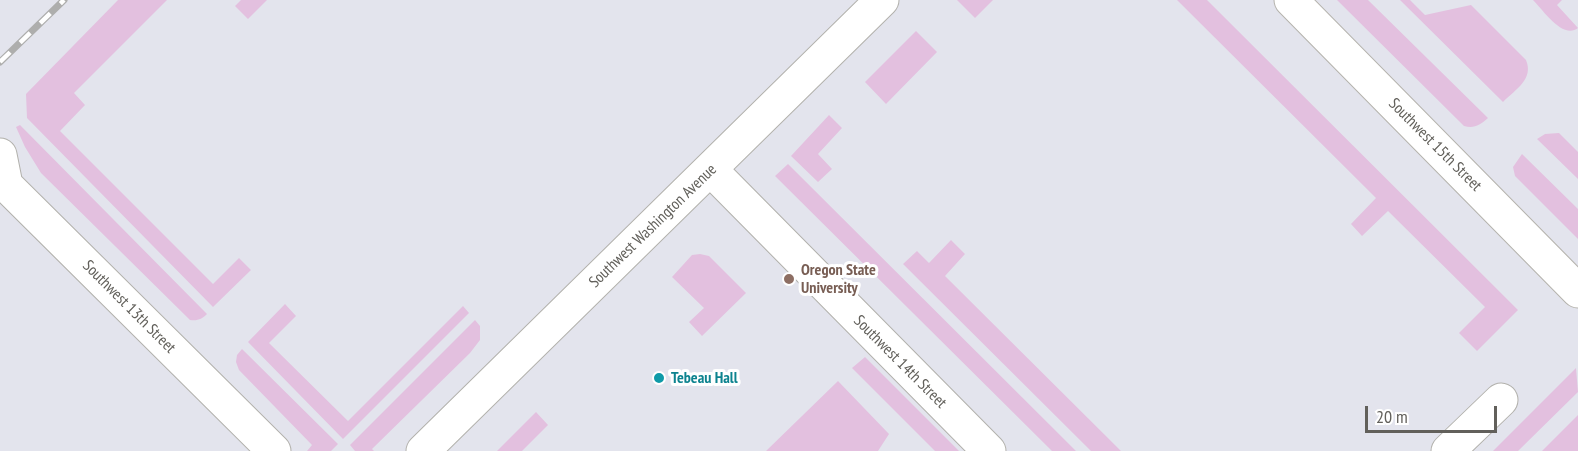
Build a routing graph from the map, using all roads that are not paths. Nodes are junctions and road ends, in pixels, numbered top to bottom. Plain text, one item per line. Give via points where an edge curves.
1 (882, 0) edge
2 (1291, 0) edge
3 (0, 155) edge
4 (710, 169) junction
5 (1578, 291) edge
6 (1501, 400) dead end
7 (273, 451) edge
8 (423, 451) edge
9 (989, 451) edge
10 (1448, 451) edge

1 - 4 street, Southwest Washington Avenue
2 - 5 street, Southwest 15th Street
3 - 7 street, Southwest 13th Street via 6,185
4 - 8 street, Southwest Washington Avenue
4 - 9 street, Southwest 14th Street
6 - 10 street

